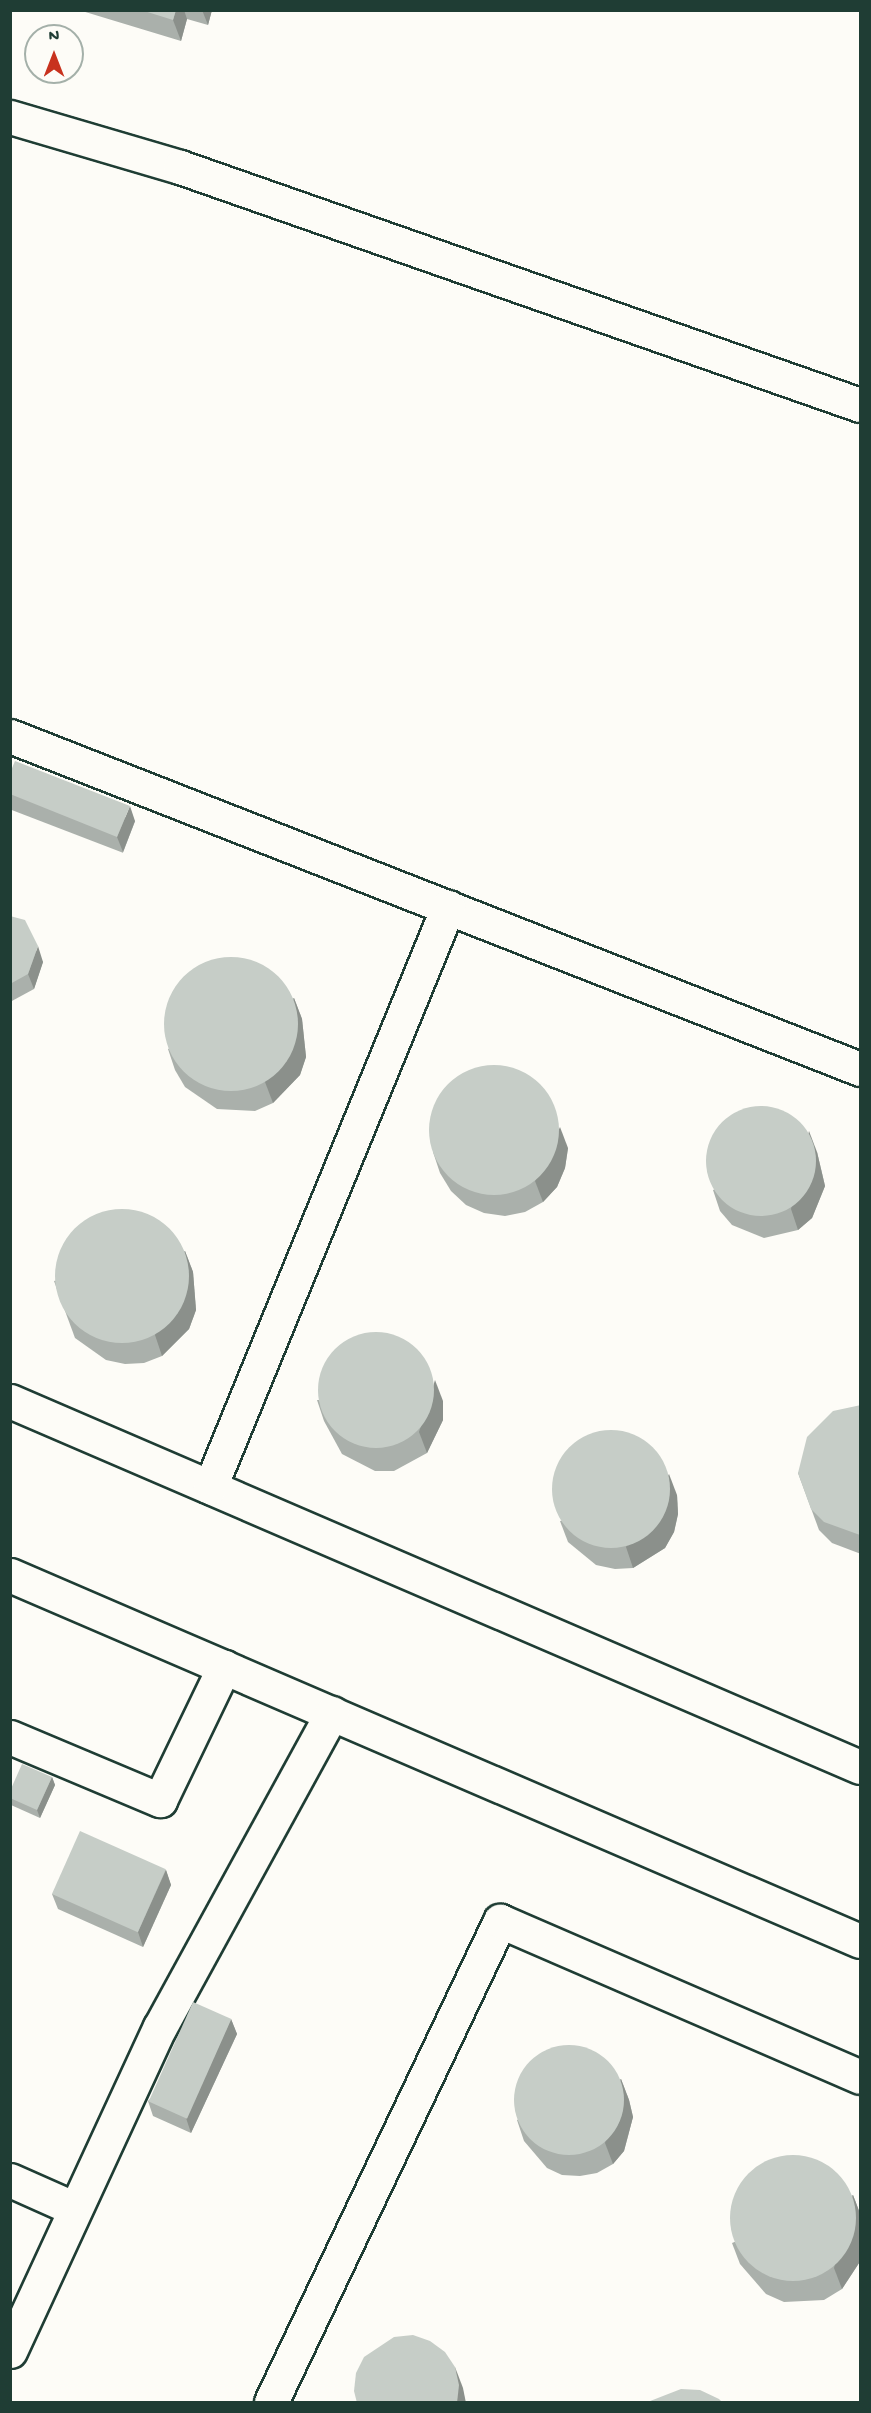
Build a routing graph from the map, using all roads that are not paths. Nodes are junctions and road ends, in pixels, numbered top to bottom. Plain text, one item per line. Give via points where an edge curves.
1 (10, 117) edge
2 (861, 405) edge
3 (10, 735) edge
4 (448, 907) junction
5 (861, 1069) edge
6 (10, 1401) edge
7 (210, 1487) junction
8 (10, 1575) edge
9 (224, 1667) junction
10 (332, 1713) junction
11 (10, 1737) edge
12 (861, 1767) edge
13 (861, 1941) edge
14 (861, 2077) edge
15 (10, 2180) edge
16 (75, 2209) junction
17 (10, 2350) edge
18 (271, 2403) edge

1 - 2 street via 180,167
3 - 4 street
4 - 5 street
4 - 7 street
6 - 7 street
7 - 12 street
8 - 9 street
9 - 10 street
9 - 11 street via 160,1800
10 - 13 street
10 - 16 street via 160,2026
14 - 18 street via 500,1921
15 - 16 street
16 - 17 street

